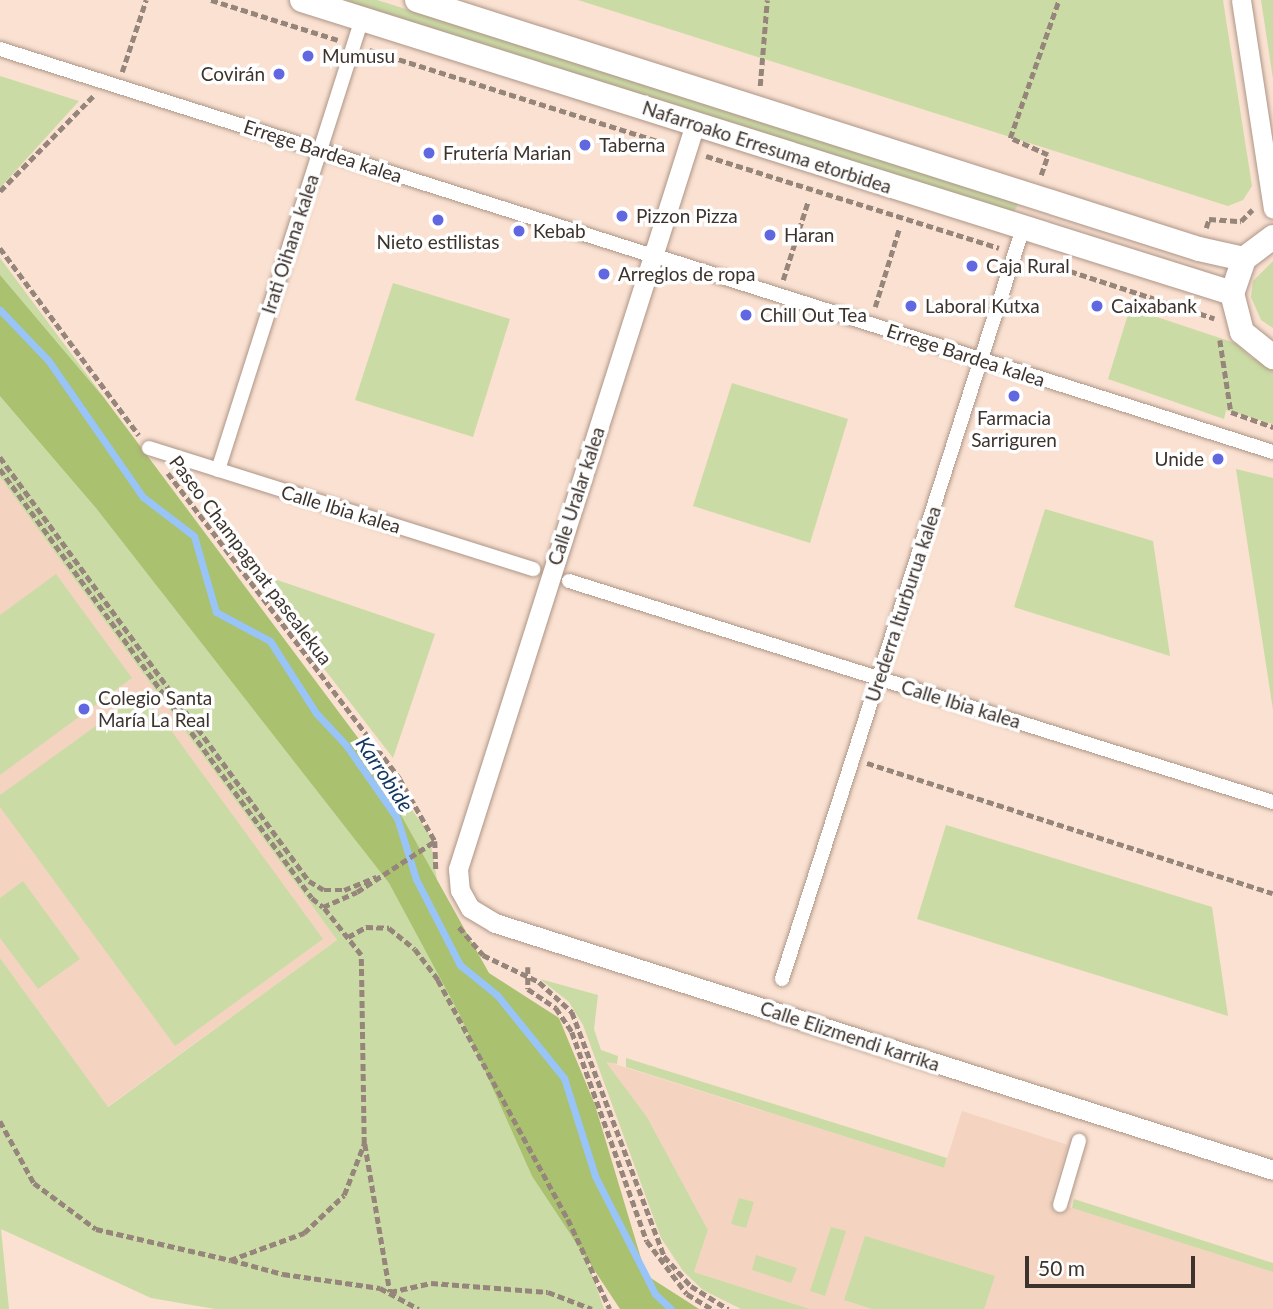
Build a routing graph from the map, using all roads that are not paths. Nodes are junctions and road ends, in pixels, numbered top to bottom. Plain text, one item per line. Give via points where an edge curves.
1 (302, 0) edge
2 (416, 0) edge
3 (1241, 0) edge
4 (362, 19) junction
5 (0, 49) edge
6 (695, 124) junction
7 (320, 150) junction
8 (1273, 209) edge
9 (1023, 228) junction
10 (1273, 237) edge
11 (1244, 259) junction
12 (1232, 293) junction
13 (1273, 357) edge
14 (981, 359) junction
15 (149, 449) road end
16 (1273, 452) edge
17 (218, 470) junction
18 (534, 569) dead end
19 (569, 581) dead end
20 (879, 678) junction
21 (1273, 802) edge
22 (458, 869) joint
23 (782, 979) dead end
24 (1079, 1140) dead end
25 (1273, 1170) edge
26 (1060, 1205) dead end

1 - 4 street, Nafarroako Erresuma etorbidea
2 - 11 street, Nafarroako Erresuma etorbidea via 1199,249
3 - 8 street
4 - 6 street, Nafarroako Erresuma etorbidea
4 - 7 street, Irati Oihana kalea
5 - 7 street, Errege Bardea kalea
6 - 9 street, Nafarroako Erresuma etorbidea
6 - 22 street, Calle Uralar kalea
7 - 14 street, Errege Bardea kalea
7 - 17 street, Irati Oihana kalea
9 - 12 street, Nafarroako Erresuma etorbidea
9 - 14 street, Urederra Iturburua kalea
10 - 11 street
11 - 12 street
12 - 13 street via 1242,332
14 - 16 street, Errege Bardea kalea
14 - 20 street, Urederra Iturburua kalea
15 - 17 street, Calle Ibia kalea
17 - 18 street, Calle Ibia kalea
19 - 20 street, Calle Ibia kalea
20 - 21 street, Calle Ibia kalea
20 - 23 street, Urederra Iturburua kalea
22 - 25 street, Calle Elizmendi karrika via 460,890 470,908 495,923
24 - 26 street

